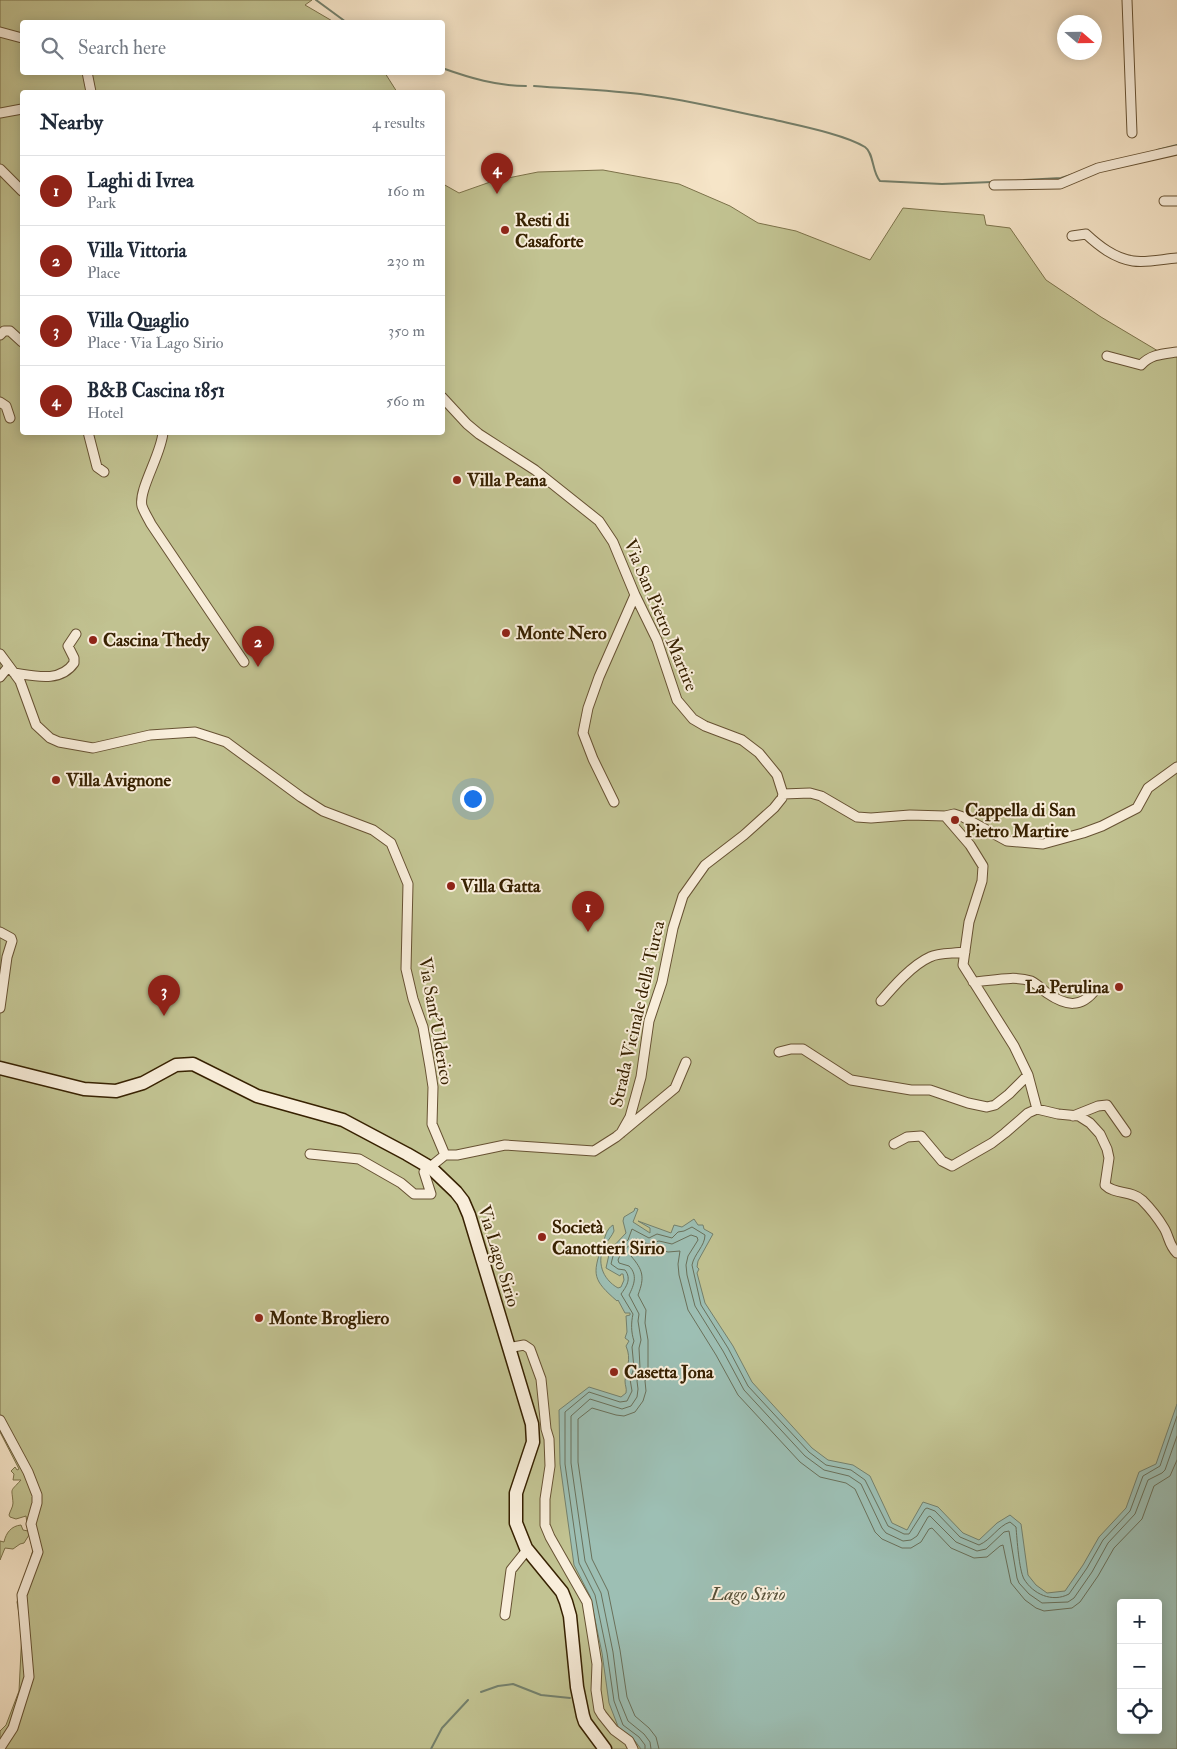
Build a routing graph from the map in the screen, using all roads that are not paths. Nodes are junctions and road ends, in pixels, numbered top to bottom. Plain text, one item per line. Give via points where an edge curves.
1 (1127, 0) edge
2 (0, 32) edge
3 (20, 37) edge
4 (88, 75) edge
5 (91, 90) edge
6 (20, 109) edge
7 (0, 113) edge
8 (1132, 133) dead end
9 (1177, 150) edge
10 (0, 168) edge
11 (994, 185) dead end
12 (20, 190) edge
13 (1177, 200) edge
14 (1164, 201) dead end
15 (1072, 236) dead end
16 (1177, 258) edge
17 (0, 335) edge
18 (20, 340) edge
19 (1177, 352) edge
20 (1107, 356) dead end
21 (445, 400) edge
22 (0, 402) edge
23 (10, 418) dead end
24 (89, 435) edge
25 (162, 435) edge
26 (104, 472) dead end
27 (635, 596) junction
28 (76, 634) dead end
29 (0, 654) edge
30 (244, 662) dead end
31 (12, 669) junction
32 (0, 677) edge
33 (1177, 767) edge
34 (783, 794) junction
35 (614, 802) dead end
36 (946, 816) junction
37 (0, 932) edge
38 (964, 952) junction
39 (974, 982) junction
40 (1096, 989) dead end
41 (881, 1001) dead end
42 (0, 1008) edge
43 (779, 1052) dead end
44 (686, 1062) dead end
45 (3, 1069) edge
46 (1028, 1074) junction
47 (1037, 1109) junction
48 (1073, 1116) junction
49 (1126, 1132) dead end
50 (621, 1133) junction
51 (894, 1144) dead end
52 (310, 1154) dead end
53 (445, 1155) junction
54 (431, 1168) junction
55 (1177, 1253) edge
56 (513, 1346) dead end
57 (0, 1420) edge
58 (527, 1550) junction
59 (505, 1615) dead end
60 (0, 1748) edge
61 (605, 1749) edge
62 (633, 1749) edge

1 - 8 street
2 - 3 street
4 - 5 street
6 - 7 street
9 - 11 street via 1098,168 1060,184
10 - 12 street
13 - 14 street
15 - 16 street via 1086,234 1101,248 1134,261
17 - 18 street via 7,330
19 - 20 street via 1156,355 1141,365
21 - 27 street, Via San Pietro Martire via 479,434 535,470 600,521 613,542
22 - 23 street via 6,406
24 - 26 street via 97,467
25 - 30 street via 142,505 151,524
27 - 34 street, Via San Pietro Martire via 657,640 677,700 693,719 742,740 759,753 777,775
27 - 35 street via 599,677 582,733
28 - 31 street via 68,646 74,662 64,672 46,677
29 - 31 street, Via Sant'Ulderico
31 - 32 street
31 - 53 street, Via Sant'Ulderico via 20,681 36,725 50,738 93,748 150,735 195,732 226,742 323,811 373,830 391,843 408,884 406,969 423,1027 430,1068 432,1124
33 - 36 street via 1148,788 1138,808 1102,826 1043,844 1007,841 963,817
34 - 36 street via 821,796 857,817
34 - 50 street, Strada Vicinale della Turca via 774,808 744,836 705,865 683,896 649,1020 641,1077 630,1117
36 - 38 street via 983,866
37 - 42 street via 12,941
38 - 39 street via 963,965
38 - 41 street via 930,957 906,975
39 - 40 street via 1017,978 1032,982 1069,1004 1088,1000
39 - 46 street
43 - 46 street via 803,1049 852,1080 910,1090 930,1090 987,1107 1009,1094
44 - 50 street via 675,1088
45 - 54 main road, Via Lago Sirio via 90,1090 116,1091 144,1083 176,1065 193,1064 257,1096 343,1120
46 - 47 street
47 - 48 street
47 - 51 street via 1028,1113 1006,1134 952,1166 942,1161 921,1136 907,1137
48 - 49 street via 1107,1105
48 - 55 street via 1090,1123 1108,1149 1105,1185 1141,1199 1165,1229
50 - 53 street via 592,1152 504,1145
52 - 54 street via 359,1159 414,1194 431,1194 424,1172
53 - 54 street
54 - 58 main road, Via Lago Sirio via 463,1200 532,1424 533,1442 516,1493 515,1507 516,1522
56 - 62 street via 524,1345 530,1349 541,1379 550,1457 544,1525 587,1602 598,1664 596,1690 602,1716 629,1741
57 - 60 street via 37,1495 32,1524 38,1552 22,1596 29,1677 13,1728
58 - 59 street via 511,1570
58 - 61 main road, Via Lago Sirio via 562,1592 566,1602 583,1716

